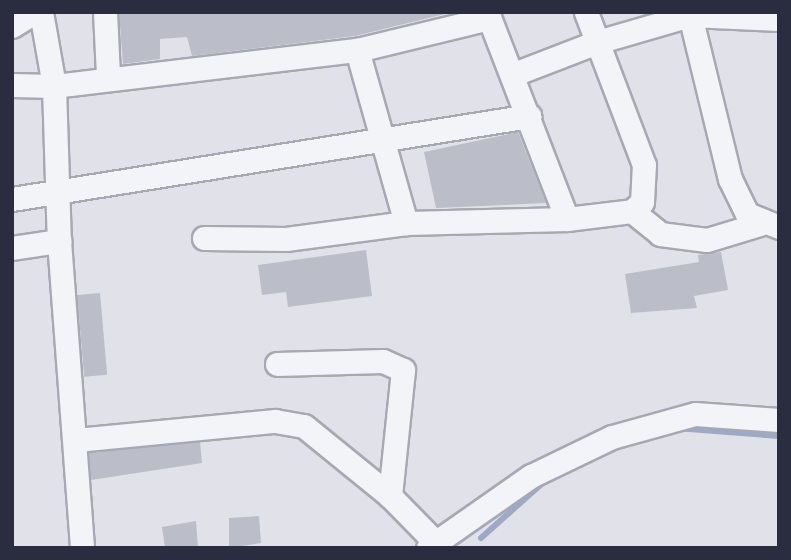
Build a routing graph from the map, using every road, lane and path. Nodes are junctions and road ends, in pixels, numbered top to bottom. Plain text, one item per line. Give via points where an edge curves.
1 (34, 12) edge
2 (41, 12) edge
3 (105, 12) edge
4 (586, 12) edge
5 (695, 14) edge
6 (488, 15) edge
7 (779, 19) edge
8 (12, 26) edge
9 (597, 42) junction
10 (357, 50) junction
11 (514, 74) junction
12 (108, 76) junction
13 (12, 85) edge
14 (54, 86) junction
15 (529, 116) junction
16 (386, 143) junction
17 (56, 192) junction
18 (12, 199) edge
19 (632, 211) junction
20 (567, 219) junction
21 (406, 223) junction
22 (769, 225) edge
23 (204, 237) dead end
24 (59, 241) junction
25 (12, 248) edge
26 (277, 364) dead end
27 (779, 420) edge
28 (76, 440) junction
29 (390, 496) junction
30 (436, 547) edge
31 (82, 548) edge

1 - 8 street
2 - 14 street
3 - 12 street
4 - 9 street
5 - 7 street
5 - 9 street
5 - 22 street via 730,179 747,214
6 - 10 street
6 - 11 street
9 - 11 street
9 - 19 street via 644,164 642,202
10 - 12 street
10 - 16 street
11 - 15 street
12 - 14 street
13 - 14 street
14 - 17 street
15 - 16 street
15 - 20 street
16 - 17 street
16 - 21 street
17 - 18 street
17 - 24 street
19 - 20 street
19 - 22 street via 660,234 707,240
20 - 21 street
21 - 23 street via 286,239
24 - 25 street
24 - 28 street
26 - 29 street via 383,361 403,370
27 - 30 street via 695,414 612,437 531,476
28 - 29 street via 275,421 304,426
28 - 31 street
29 - 30 street

